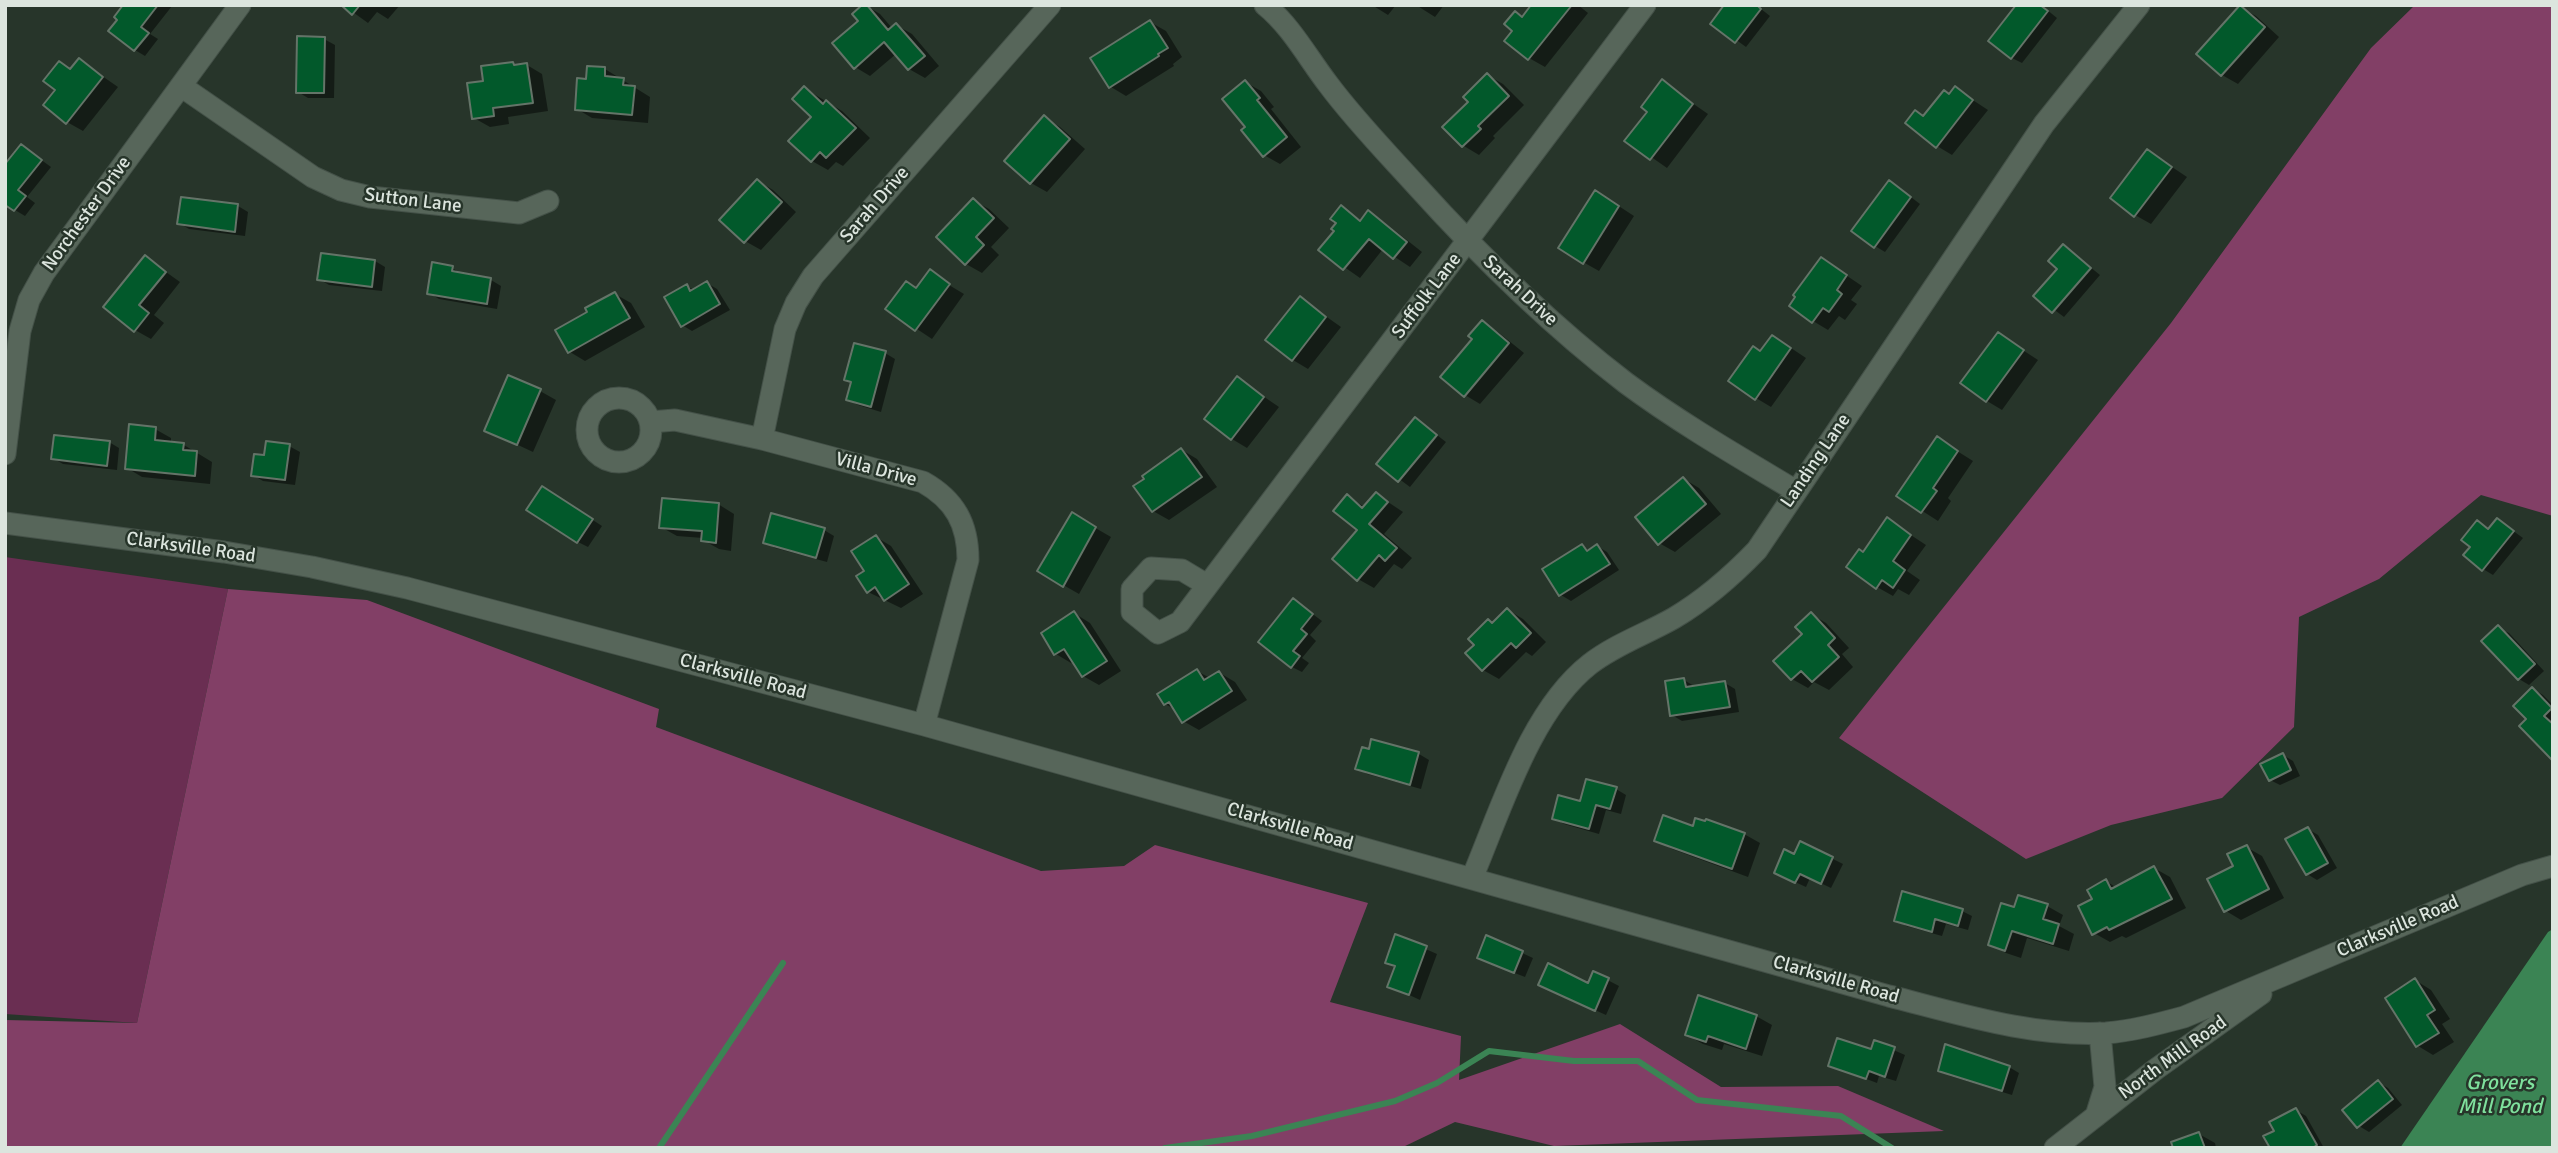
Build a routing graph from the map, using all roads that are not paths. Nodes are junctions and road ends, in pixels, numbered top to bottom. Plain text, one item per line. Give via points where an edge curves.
1 (240, 5) edge
2 (1051, 5) edge
3 (1265, 5) edge
4 (1645, 5) edge
5 (2139, 5) edge
6 (181, 86) junction
7 (548, 201) dead end
8 (1468, 242) junction
9 (650, 422) dead end
10 (761, 439) junction
11 (5, 454) edge
12 (1796, 491) junction
13 (5, 523) edge
14 (1207, 586) junction
15 (924, 725) junction
16 (2553, 866) edge
17 (1472, 878) junction
18 (2294, 970) junction
19 (2100, 1033) junction
20 (2096, 1116) junction
21 (2055, 1148) edge

1 - 6 street, Norchester Drive
2 - 10 street, Sarah Drive via 813,276 785,329
3 - 8 street, Sarah Drive via 1366,131
4 - 8 street, Suffolk Lane
5 - 12 street, Landing Lane via 2044,124
6 - 7 street, Sutton Lane via 313,177 341,190 519,213
6 - 11 street, Norchester Drive via 29,300 15,360
8 - 12 street, Sarah Drive via 1566,335 1628,384
8 - 14 street, Suffolk Lane
9 - 10 street, Villa Drive via 675,420
10 - 15 street, Villa Drive via 923,482 953,505 963,522 968,560
12 - 17 street, Landing Lane via 1757,550 1732,576 1672,619 1616,646 1565,688 1531,740
13 - 15 street, Clarksville Road via 312,567
14 - 14 street, Suffolk Lane via 1180,622 1158,633 1132,612 1132,589 1151,568 1182,570
15 - 17 street, Clarksville Road
16 - 18 street, Clarksville Road
17 - 19 street, Clarksville Road via 1961,1014 2032,1029
18 - 19 street, Clarksville Road via 2184,1017
18 - 20 street, North Mill Road
19 - 20 street via 2105,1087
20 - 21 street, North Mill Road

